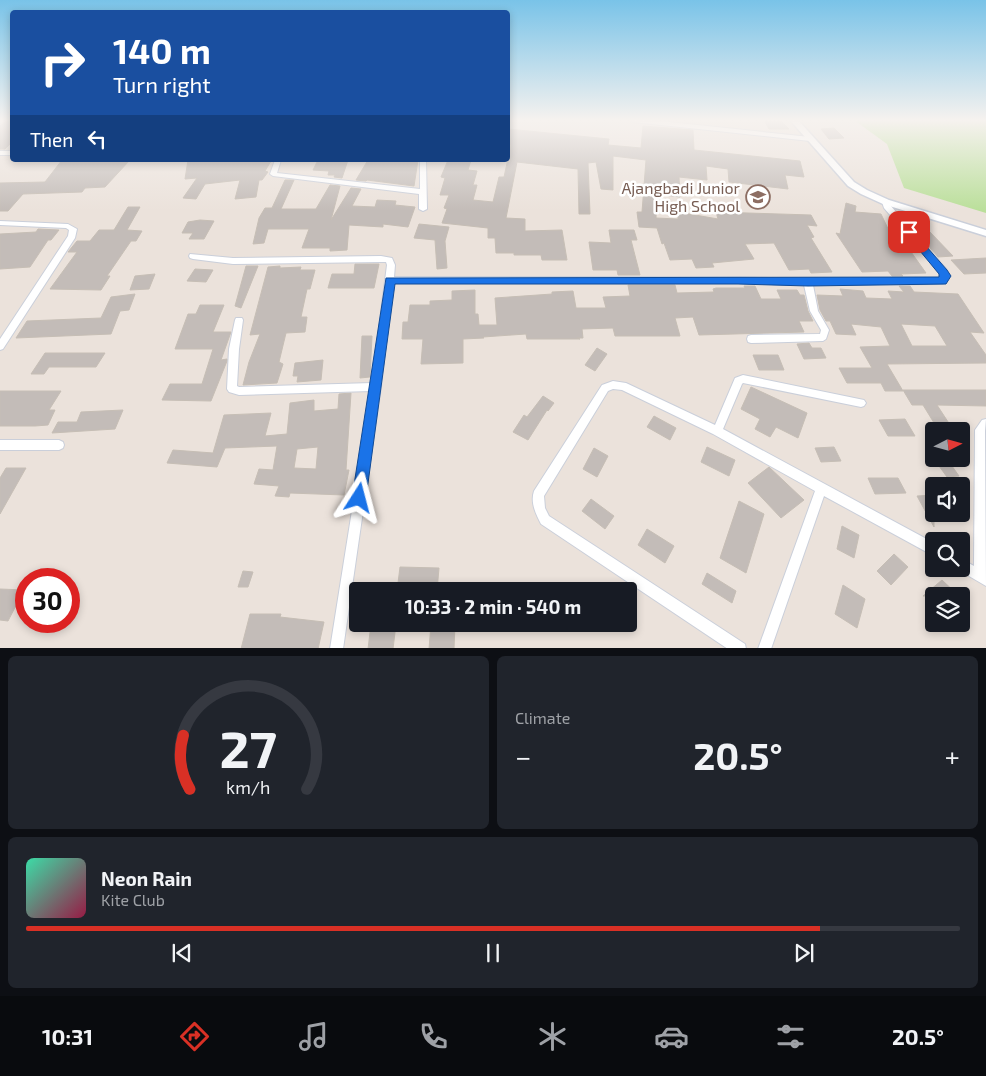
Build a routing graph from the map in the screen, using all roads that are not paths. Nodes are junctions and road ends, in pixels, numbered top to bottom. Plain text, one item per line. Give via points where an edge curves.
1 (820, 150) edge
2 (277, 162) edge
3 (423, 162) edge
4 (424, 192) junction
5 (886, 202) junction
6 (423, 208) dead end
7 (0, 223) edge
8 (986, 233) edge
9 (193, 256) dead end
10 (390, 280) junction
11 (808, 282) junction
12 (239, 320) dead end
13 (751, 340) dead end
14 (0, 346) edge
15 (376, 387) junction
16 (861, 403) dead end
17 (986, 423) edge
18 (717, 431) junction
19 (0, 445) edge
20 (59, 445) dead end
21 (820, 489) junction
22 (925, 545) edge
23 (970, 570) edge
24 (983, 577) edge
25 (336, 648) edge
26 (740, 648) edge
27 (764, 648) edge

1 - 5 street via 851,184
2 - 4 street via 275,176
3 - 4 street
4 - 6 street
5 - 8 street
5 - 11 street via 944,272 944,279 938,282
7 - 14 street via 68,226 73,229 72,236
9 - 10 street via 233,261 381,259 389,260
10 - 11 street
10 - 15 street
11 - 13 street via 814,311 825,330 822,337
12 - 15 street via 232,389
15 - 25 street
16 - 18 street via 743,379 738,380
17 - 24 street via 980,430
18 - 21 street
18 - 26 street via 623,386 605,388 538,495 539,510 546,520
19 - 20 street
21 - 22 street
21 - 27 street
23 - 24 street

